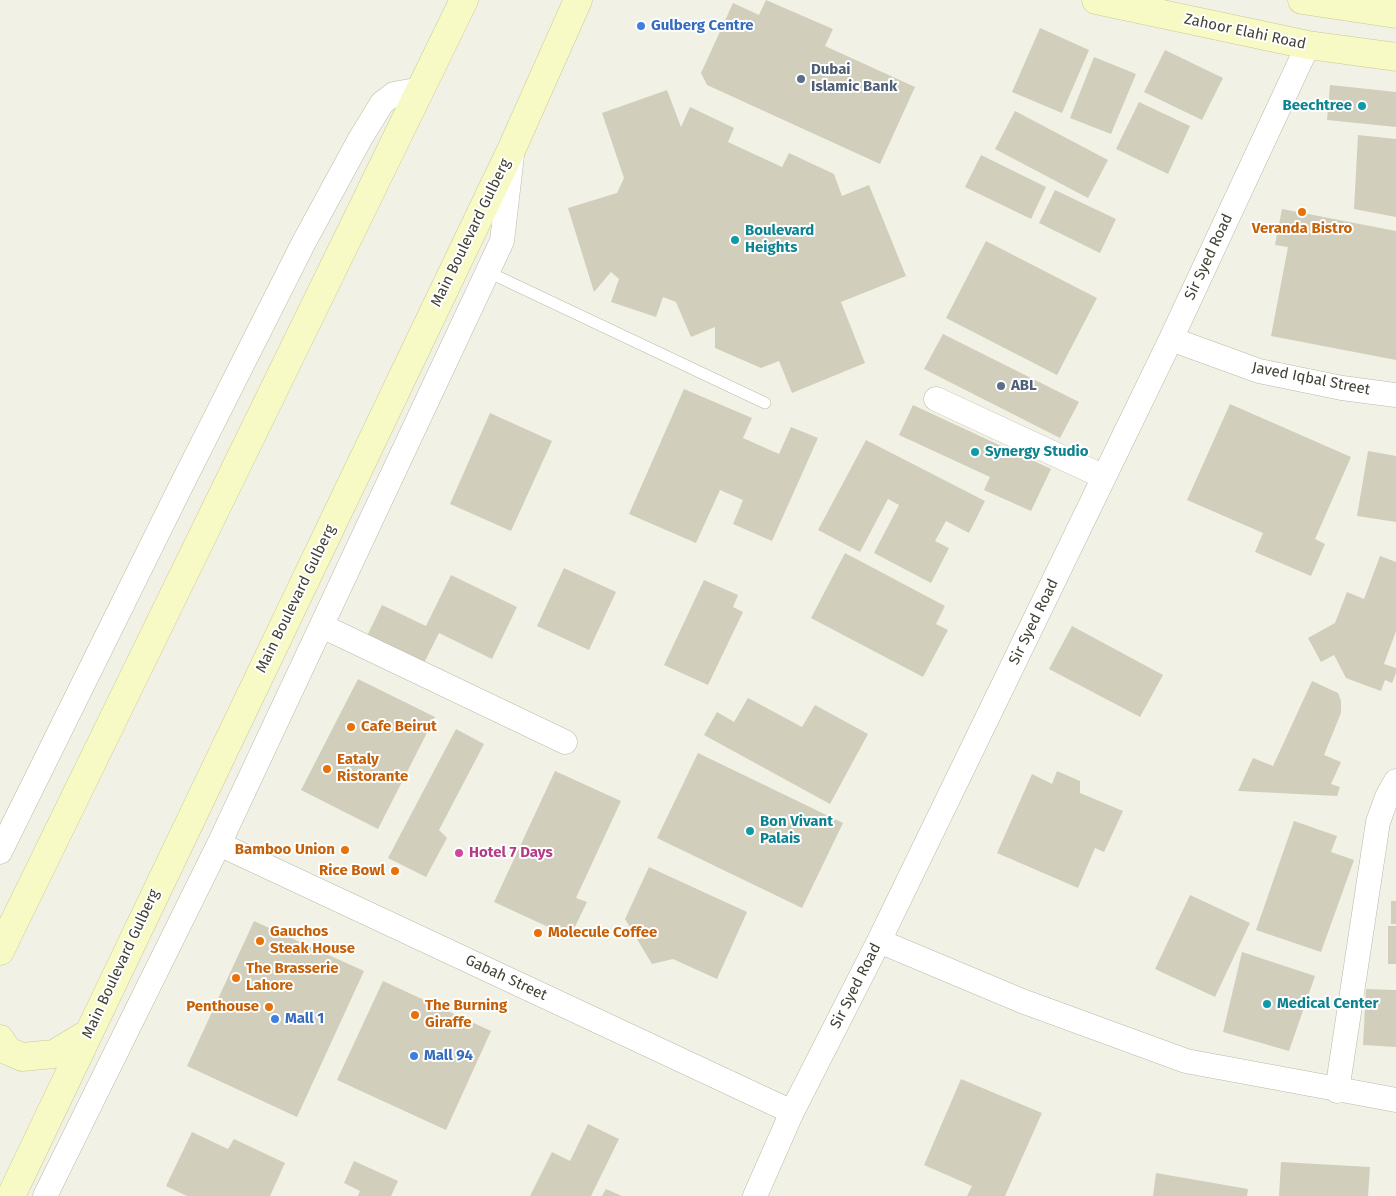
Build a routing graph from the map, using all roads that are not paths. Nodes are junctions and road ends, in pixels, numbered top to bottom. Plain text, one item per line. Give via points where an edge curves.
1 (464, 0) edge
2 (578, 0) edge
3 (1096, 0) edge
4 (1320, 2) edge
5 (1396, 14) edge
6 (1308, 45) junction
7 (1396, 57) edge
8 (420, 89) junction
9 (513, 146) junction
10 (488, 272) junction
11 (1171, 339) junction
12 (1396, 395) edge
13 (936, 399) dead end
14 (766, 403) dead end
15 (1104, 477) junction
16 (322, 626) junction
17 (565, 742) dead end
18 (1396, 781) edge
19 (3, 838) edge
20 (219, 844) junction
21 (879, 941) junction
22 (0, 951) edge
23 (89, 1033) junction
24 (0, 1039) edge
25 (1337, 1091) junction
26 (1396, 1100) edge
27 (792, 1112) junction
28 (12, 1196) edge
29 (45, 1196) edge
30 (755, 1196) edge

1 - 8 main road
2 - 9 main road, Main Boulevard Gulberg
3 - 6 main road, Zahoor Elahi Road
4 - 5 main road
6 - 7 main road, Zahoor Elahi Road
6 - 11 street, Sir Syed Road
8 - 19 street via 394,94 382,103 360,139 304,242
8 - 22 main road
9 - 10 street via 502,241
9 - 23 main road, Main Boulevard Gulberg
10 - 14 lane
10 - 16 street
11 - 12 street, Javed Iqbal Street via 1259,371
11 - 15 street, Sir Syed Road
13 - 15 street
15 - 21 street, Sir Syed Road
16 - 17 street
16 - 20 street
18 - 25 street via 1386,797 1378,822
20 - 27 street, Gabah Street
20 - 29 street
21 - 25 street via 1022,1001 1186,1061
21 - 27 street, Sir Syed Road
23 - 24 main road via 54,1054 22,1058 8,1050
23 - 28 main road, Main Boulevard Gulberg
25 - 26 street
27 - 30 street, Sir Syed Road

